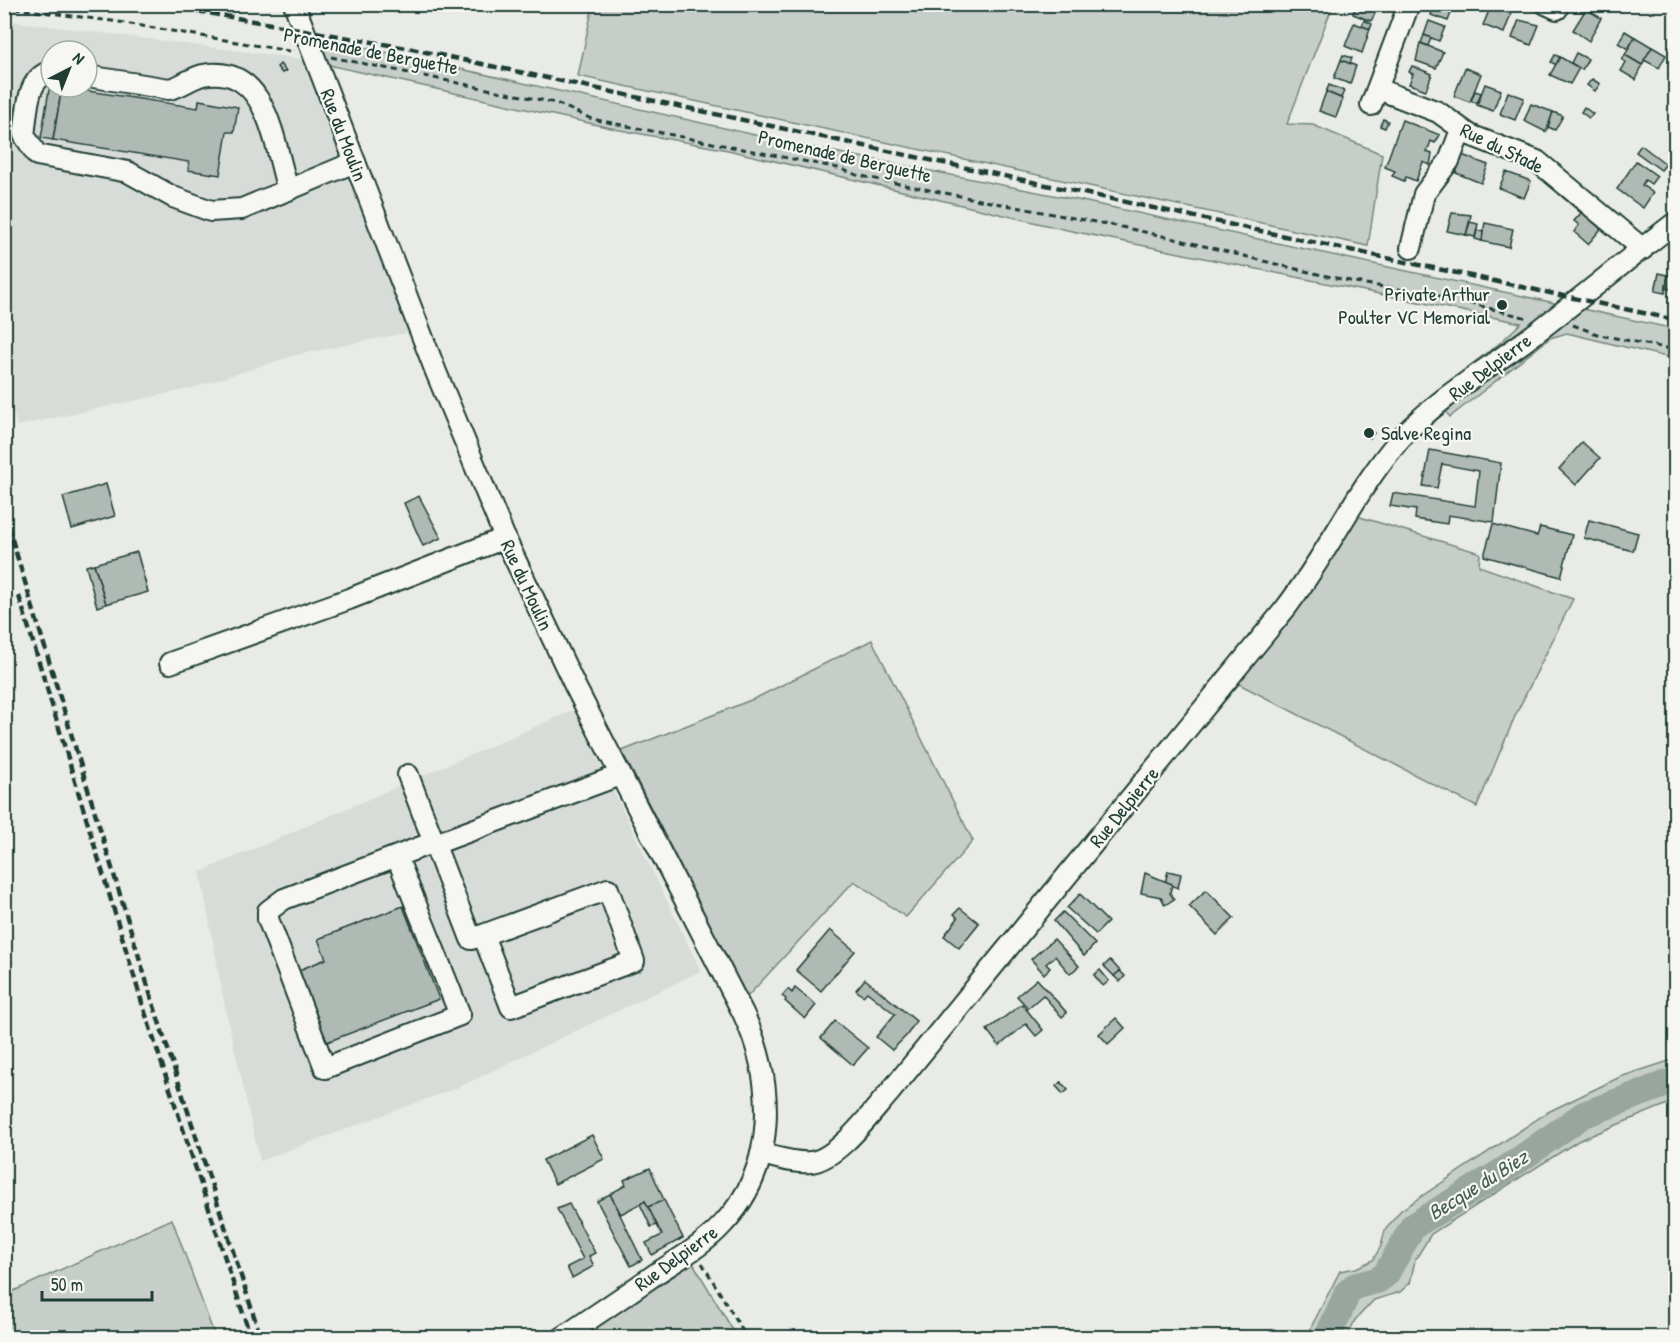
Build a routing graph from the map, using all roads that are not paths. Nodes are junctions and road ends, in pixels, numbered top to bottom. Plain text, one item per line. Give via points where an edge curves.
1 (294, 4) edge
2 (1409, 4) edge
3 (39, 77) edge
4 (99, 78) edge
5 (1461, 130) junction
6 (355, 162) junction
7 (288, 190) junction
8 (1674, 226) edge
9 (1411, 248) dead end
10 (1643, 249) junction
11 (505, 538) junction
12 (170, 663) dead end
13 (408, 775) dead end
14 (620, 775) junction
15 (435, 843) junction
16 (397, 857) junction
17 (483, 935) junction
18 (761, 1154) junction
19 (562, 1338) edge

1 - 6 street, Rue du Moulin
2 - 5 street, Rue du Stade via 1374,97 1438,112
3 - 7 street via 28,106 24,135 37,154 128,172 173,198 211,211 242,209
4 - 7 street via 169,89 211,74 245,82 261,99
5 - 9 street via 1449,161 1424,194
5 - 10 street, Rue du Stade via 1537,161
6 - 7 street
6 - 11 street, Rue du Moulin via 435,372
8 - 10 street, Rue Delpierre
10 - 18 street, Rue Delpierre via 1438,406 1393,448 1294,598 864,1121 832,1153 819,1160 802,1162
11 - 12 street
11 - 14 street, Rue du Moulin
13 - 15 street
14 - 15 street
14 - 18 street, Rue du Moulin via 756,1044 767,1103
15 - 16 street
15 - 17 street via 471,939
16 - 16 street via 284,899 268,911 326,1068 460,1015
17 - 17 street via 608,890 634,961 511,1006
18 - 19 street, Rue Delpierre via 738,1206 714,1233

